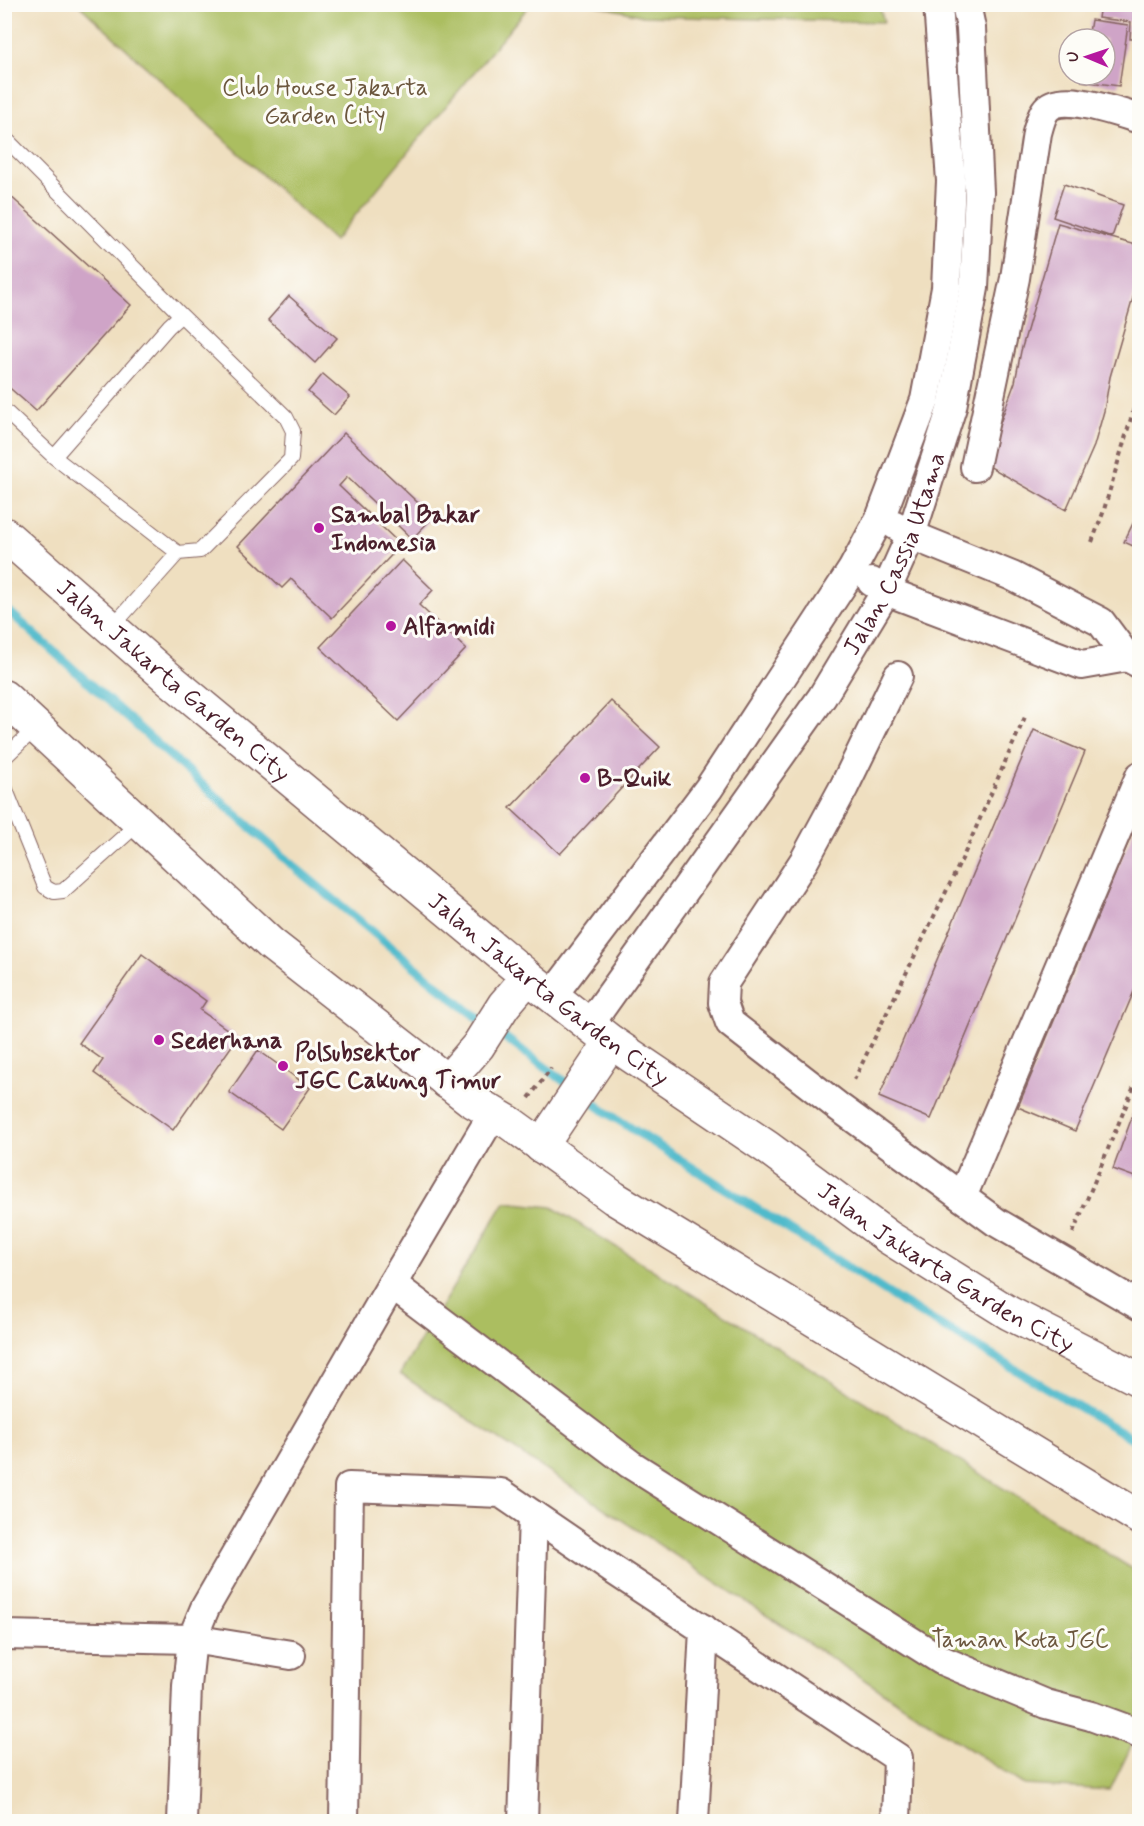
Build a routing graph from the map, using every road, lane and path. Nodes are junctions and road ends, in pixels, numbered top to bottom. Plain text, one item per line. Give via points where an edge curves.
1 (938, 4) edge
2 (966, 4) edge
3 (1140, 118) edge
4 (4, 141) edge
5 (181, 315) junction
6 (1140, 388) edge
7 (4, 411) edge
8 (54, 457) junction
9 (975, 467) dead end
10 (880, 516) junction
11 (4, 534) edge
12 (911, 535) junction
13 (1092, 542) dead end
14 (178, 553) junction
15 (852, 570) junction
16 (886, 591) junction
17 (111, 628) junction
18 (1133, 661) edge
19 (898, 676) dead end
20 (4, 697) edge
21 (1025, 717) dead end
22 (37, 727) junction
23 (4, 758) edge
24 (1140, 776) edge
25 (4, 785) edge
26 (140, 822) junction
27 (540, 986) junction
28 (600, 1033) junction
29 (557, 1060) dead end
30 (1140, 1072) edge
31 (447, 1082) junction
32 (525, 1104) dead end
33 (840, 1108) junction
34 (493, 1113) junction
35 (542, 1146) junction
36 (962, 1197) junction
37 (1062, 1262) junction
38 (392, 1284) junction
39 (1140, 1306) edge
40 (1140, 1380) edge
41 (533, 1515) junction
42 (1140, 1518) edge
43 (704, 1629) junction
44 (4, 1635) edge
45 (192, 1639) junction
46 (291, 1655) dead end
47 (1140, 1734) edge
48 (182, 1821) edge
49 (344, 1821) edge
50 (523, 1821) edge
51 (694, 1821) edge
52 (896, 1821) edge

1 - 10 street, Jalan Cassia Utama via 951,182 946,288 924,400
2 - 12 street, Jalan Cassia Utama via 971,28 980,192 974,288 952,407
3 - 9 street via 1069,100 1053,104 1045,111 1037,133 1015,278
4 - 5 lane
5 - 8 lane
5 - 14 lane via 286,417 293,431 293,444 291,459 200,551
6 - 13 path
7 - 8 lane
8 - 14 lane
10 - 12 street
10 - 15 street, Jalan Cassia Utama
11 - 17 street, Jalan Jakarta Garden City
12 - 16 street, Jalan Cassia Utama
12 - 18 street via 1012,576 1101,622
14 - 17 lane
15 - 16 street
15 - 27 street, Jalan Cassia Utama via 709,788
16 - 18 street via 1082,665
16 - 28 street, Jalan Cassia Utama via 822,697
17 - 27 street, Jalan Jakarta Garden City
19 - 33 street via 804,861 724,983 723,1003 730,1023
20 - 22 street
21 - 33 path via 963,857
22 - 23 lane
22 - 26 street
24 - 36 street
25 - 26 lane via 45,887 54,892 63,891
26 - 31 street via 271,944
27 - 28 street, Jalan Jakarta Garden City
27 - 31 street via 504,1005 478,1046
28 - 35 street via 591,1073
28 - 40 street, Jalan Jakarta Garden City via 768,1148 888,1237 1009,1312
29 - 32 path
30 - 37 path
31 - 34 street
33 - 36 street
34 - 35 street
34 - 38 street
35 - 42 street via 614,1198
36 - 37 street
37 - 39 street
38 - 45 street via 205,1608
38 - 47 street via 630,1464 941,1660 1046,1704
41 - 43 street
41 - 49 street via 501,1493 349,1486
41 - 50 street
43 - 51 street
43 - 52 street via 898,1758
44 - 45 street
45 - 46 street
45 - 48 street

